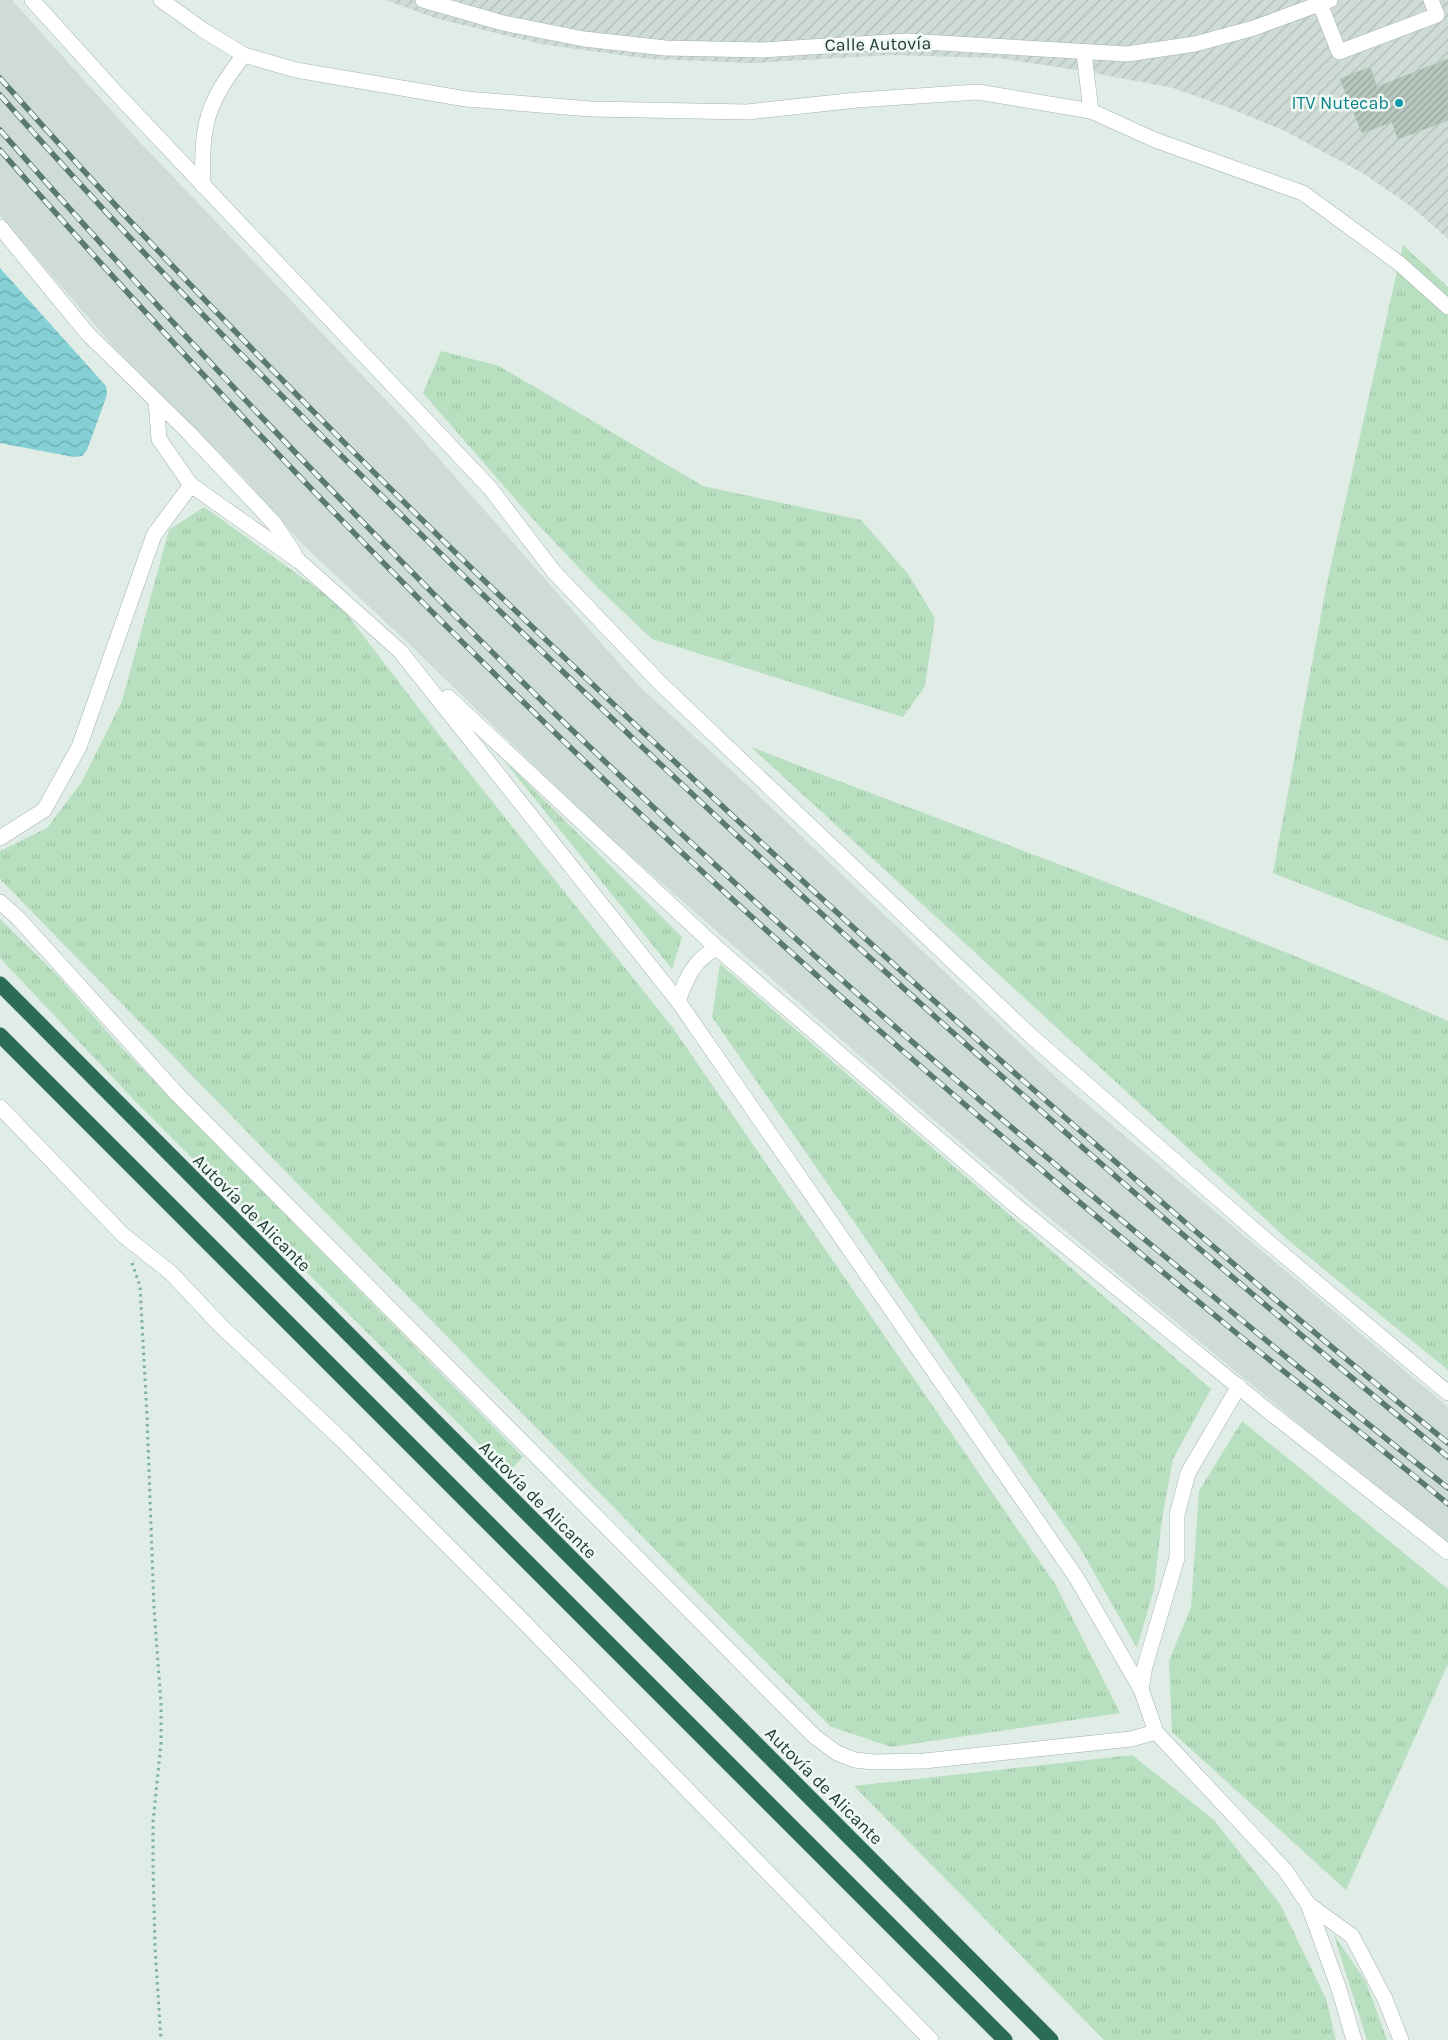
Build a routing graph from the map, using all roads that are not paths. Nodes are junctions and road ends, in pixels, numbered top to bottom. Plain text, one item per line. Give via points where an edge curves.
1 (32, 0) edge
2 (161, 0) edge
3 (423, 0) edge
4 (1431, 0) edge
5 (1325, 2) edge
6 (1084, 53) junction
7 (244, 55) junction
8 (1091, 111) junction
9 (204, 186) junction
10 (0, 227) edge
11 (1448, 307) edge
12 (156, 401) junction
13 (191, 485) junction
14 (299, 561) junction
15 (405, 658) junction
16 (0, 838) edge
17 (0, 902) edge
18 (717, 948) junction
19 (0, 984) edge
20 (678, 1001) junction
21 (0, 1034) edge
22 (0, 1107) edge
23 (1239, 1386) junction
24 (1448, 1394) edge
25 (1448, 1552) edge
26 (1141, 1689) junction
27 (1156, 1732) junction
28 (1308, 1904) junction
29 (931, 2040) edge
30 (1005, 2040) edge
31 (1051, 2040) edge
32 (1354, 2040) edge
33 (1402, 2040) edge

1 - 9 street
2 - 7 street
3 - 6 street, Calle Autovía via 504,23 584,39 665,48 762,50 906,41
4 - 5 street via 1438,15 1339,52
5 - 6 street, Calle Autovía via 1254,28 1195,44 1127,54
6 - 8 street
7 - 8 street via 296,70 466,99 591,109 747,112 978,92
7 - 9 street via 222,83 207,114 202,149
8 - 11 street via 1155,140 1303,193 1400,264
9 - 24 street via 490,488 554,572 660,683 1030,1035
10 - 12 street via 87,333
12 - 13 street via 158,439
12 - 14 street via 274,524
13 - 14 street
13 - 16 street via 154,535 79,747 44,810
14 - 15 street
15 - 18 street
15 - 20 street
17 - 27 street via 184,1101 814,1736 836,1753 873,1762 924,1761 1131,1739
18 - 20 street via 705,954 688,974
18 - 23 street via 1015,1205
19 - 31 highway, Autovía de Alicante
20 - 26 street via 1076,1577
21 - 30 highway
22 - 29 street via 122,1235 171,1273 520,1618
23 - 25 street
23 - 26 street via 1188,1473 1177,1515 1177,1558
26 - 27 street
27 - 28 street via 1285,1870
28 - 32 street
28 - 33 street via 1352,1936

